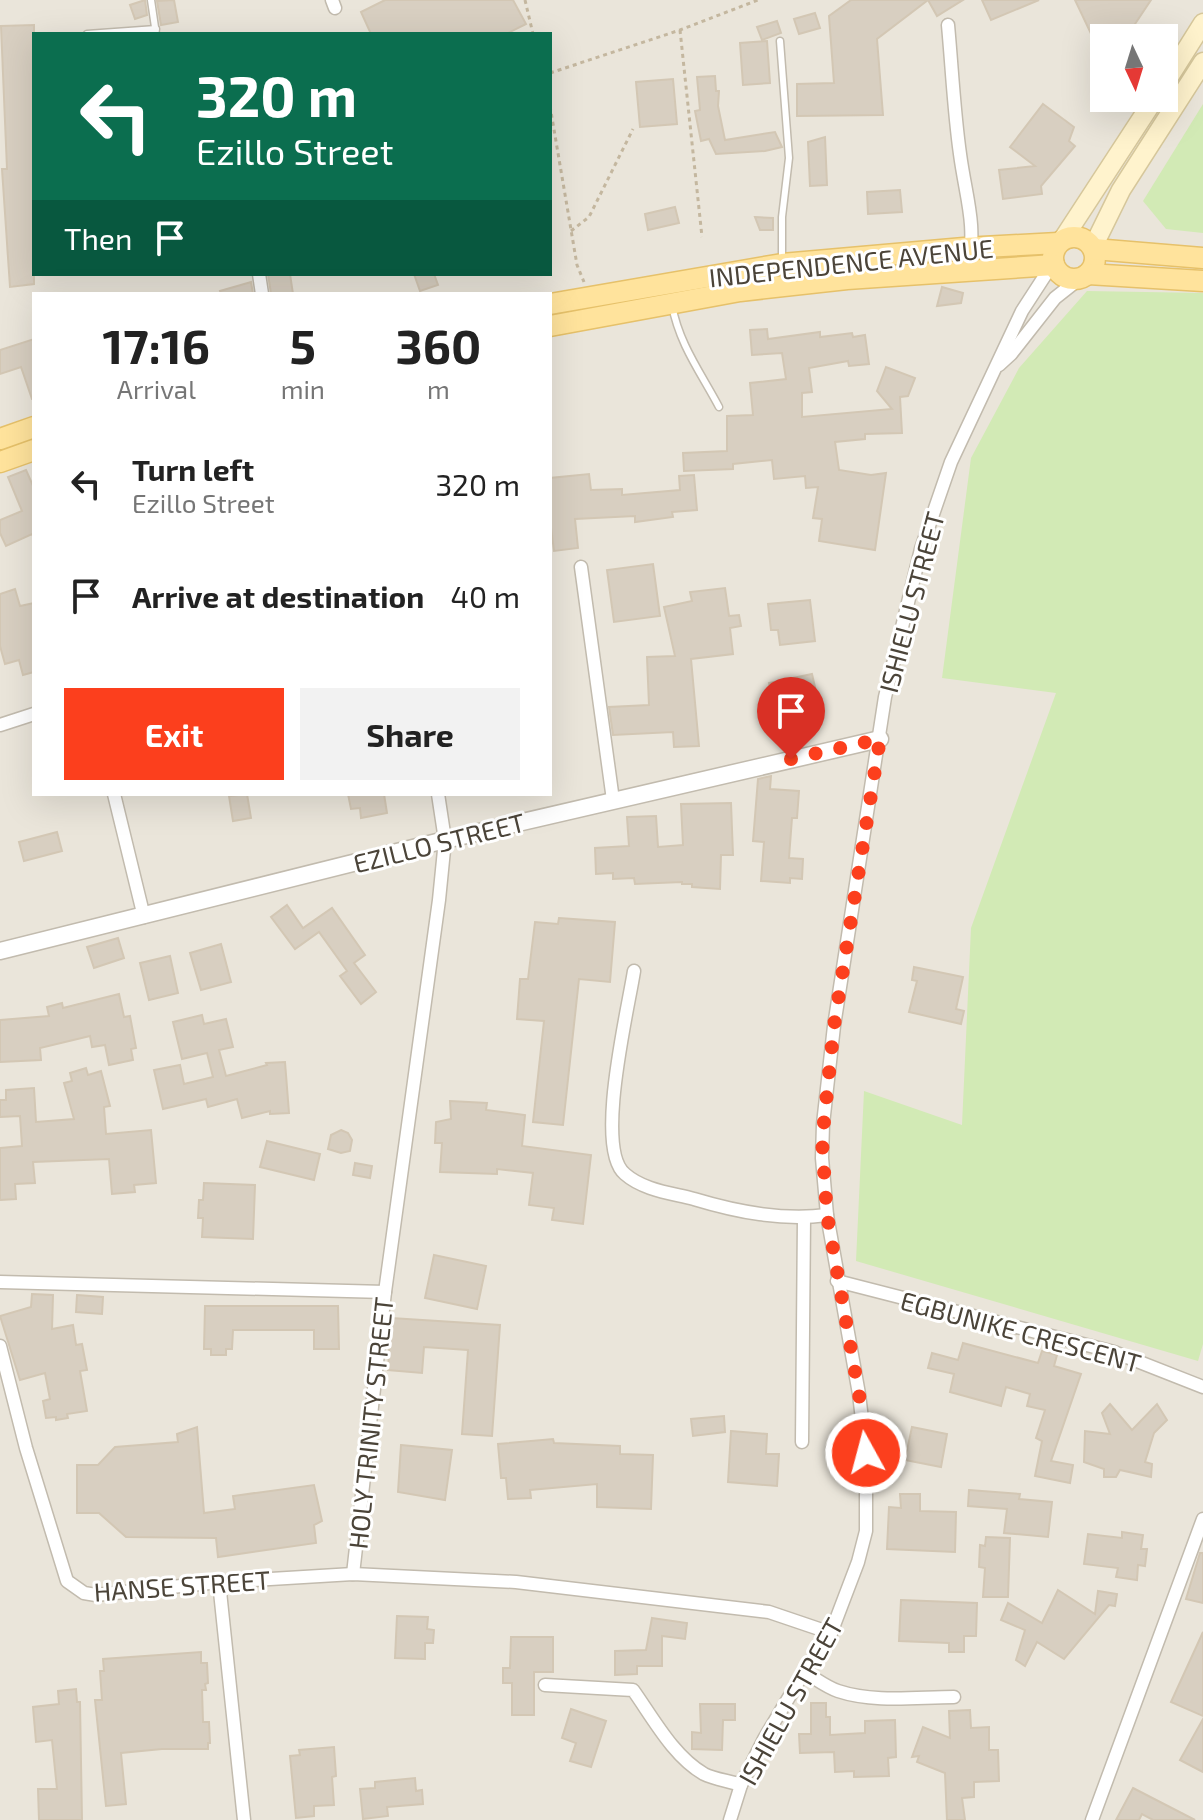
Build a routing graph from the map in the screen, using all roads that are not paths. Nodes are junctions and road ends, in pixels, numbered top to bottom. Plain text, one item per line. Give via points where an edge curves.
1 (151, 0) edge
2 (1203, 23) edge
3 (948, 25) dead end
4 (156, 32) edge
5 (780, 41) dead end
6 (1203, 62) edge
7 (1178, 63) edge
8 (1146, 112) edge
9 (1061, 241) junction
10 (972, 248) junction
11 (1093, 248) junction
12 (1203, 258) edge
13 (782, 264) junction
14 (1055, 267) junction
15 (968, 270) junction
16 (1083, 276) junction
17 (1203, 281) edge
18 (672, 303) junction
19 (552, 304) edge
20 (552, 326) edge
21 (999, 365) junction
22 (719, 407) dead end
23 (32, 428) edge
24 (0, 439) edge
25 (32, 451) edge
26 (0, 462) edge
27 (581, 567) dead end
28 (32, 715) edge
29 (0, 725) edge
30 (880, 739) junction
31 (114, 796) edge
32 (438, 796) edge
33 (613, 800) junction
34 (445, 840) junction
35 (144, 917) junction
36 (0, 951) edge
37 (634, 971) dead end
38 (827, 1215) junction
39 (804, 1218) junction
40 (837, 1281) junction
41 (0, 1282) edge
42 (385, 1292) junction
43 (0, 1346) edge
44 (1203, 1387) edge
45 (802, 1442) dead end
46 (1203, 1519) edge
47 (353, 1574) junction
48 (219, 1582) junction
49 (831, 1633) junction
50 (804, 1672) junction
51 (545, 1685) dead end
52 (954, 1697) dead end
53 (741, 1785) junction
54 (244, 1820) edge
55 (730, 1820) edge
56 (1092, 1820) edge

1 - 4 lane
2 - 7 main road
3 - 10 street
5 - 13 lane via 789,158
6 - 11 main road via 1121,190
8 - 9 main road
9 - 10 main road, INDEPENDENCE AVENUE
9 - 11 main road, INDEPENDENCE AVENUE via 1079,237
9 - 14 main road via 1053,253
10 - 13 main road, INDEPENDENCE AVENUE
10 - 15 street
11 - 12 main road, INDEPENDENCE AVENUE
11 - 16 main road via 1095,263
13 - 19 main road, INDEPENDENCE AVENUE
14 - 15 main road, INDEPENDENCE AVENUE
14 - 16 main road, INDEPENDENCE AVENUE via 1066,277
14 - 21 street via 1032,294
15 - 18 main road, INDEPENDENCE AVENUE via 847,279
16 - 17 main road, INDEPENDENCE AVENUE
16 - 21 street via 1055,298
18 - 20 main road, INDEPENDENCE AVENUE
18 - 22 lane via 687,353
21 - 30 street, ISHIELU STREET via 951,462 921,549
23 - 24 main road
25 - 26 main road
27 - 33 street
28 - 29 street
30 - 33 street, EZILLO STREET
30 - 38 street, ISHIELU STREET via 827,1079 822,1158
31 - 35 street
32 - 34 street, HOLY TRINITY STREET
33 - 34 street, EZILLO STREET
34 - 35 street, EZILLO STREET
34 - 42 street, HOLY TRINITY STREET
35 - 36 street, EZILLO STREET
37 - 39 street via 612,1109 612,1151 622,1173 641,1185 715,1206
38 - 39 street
38 - 40 street, ISHIELU STREET
39 - 45 street
40 - 44 street, EGBUNIKE CRESCENT via 1114,1352
40 - 49 street, ISHIELU STREET via 859,1394 868,1516 858,1562
41 - 42 street
42 - 47 street, HOLY TRINITY STREET
43 - 48 street, HANSE STREET via 67,1581 96,1595
46 - 56 street
47 - 48 street, HANSE STREET
47 - 49 street, HOLY TRINITY STREET via 516,1582 745,1608
48 - 54 street
49 - 50 street, ISHIELU STREET
50 - 52 street via 850,1694
50 - 53 street, ISHIELU STREET
51 - 53 street via 633,1690 685,1758 706,1775
53 - 55 street, ISHIELU STREET

